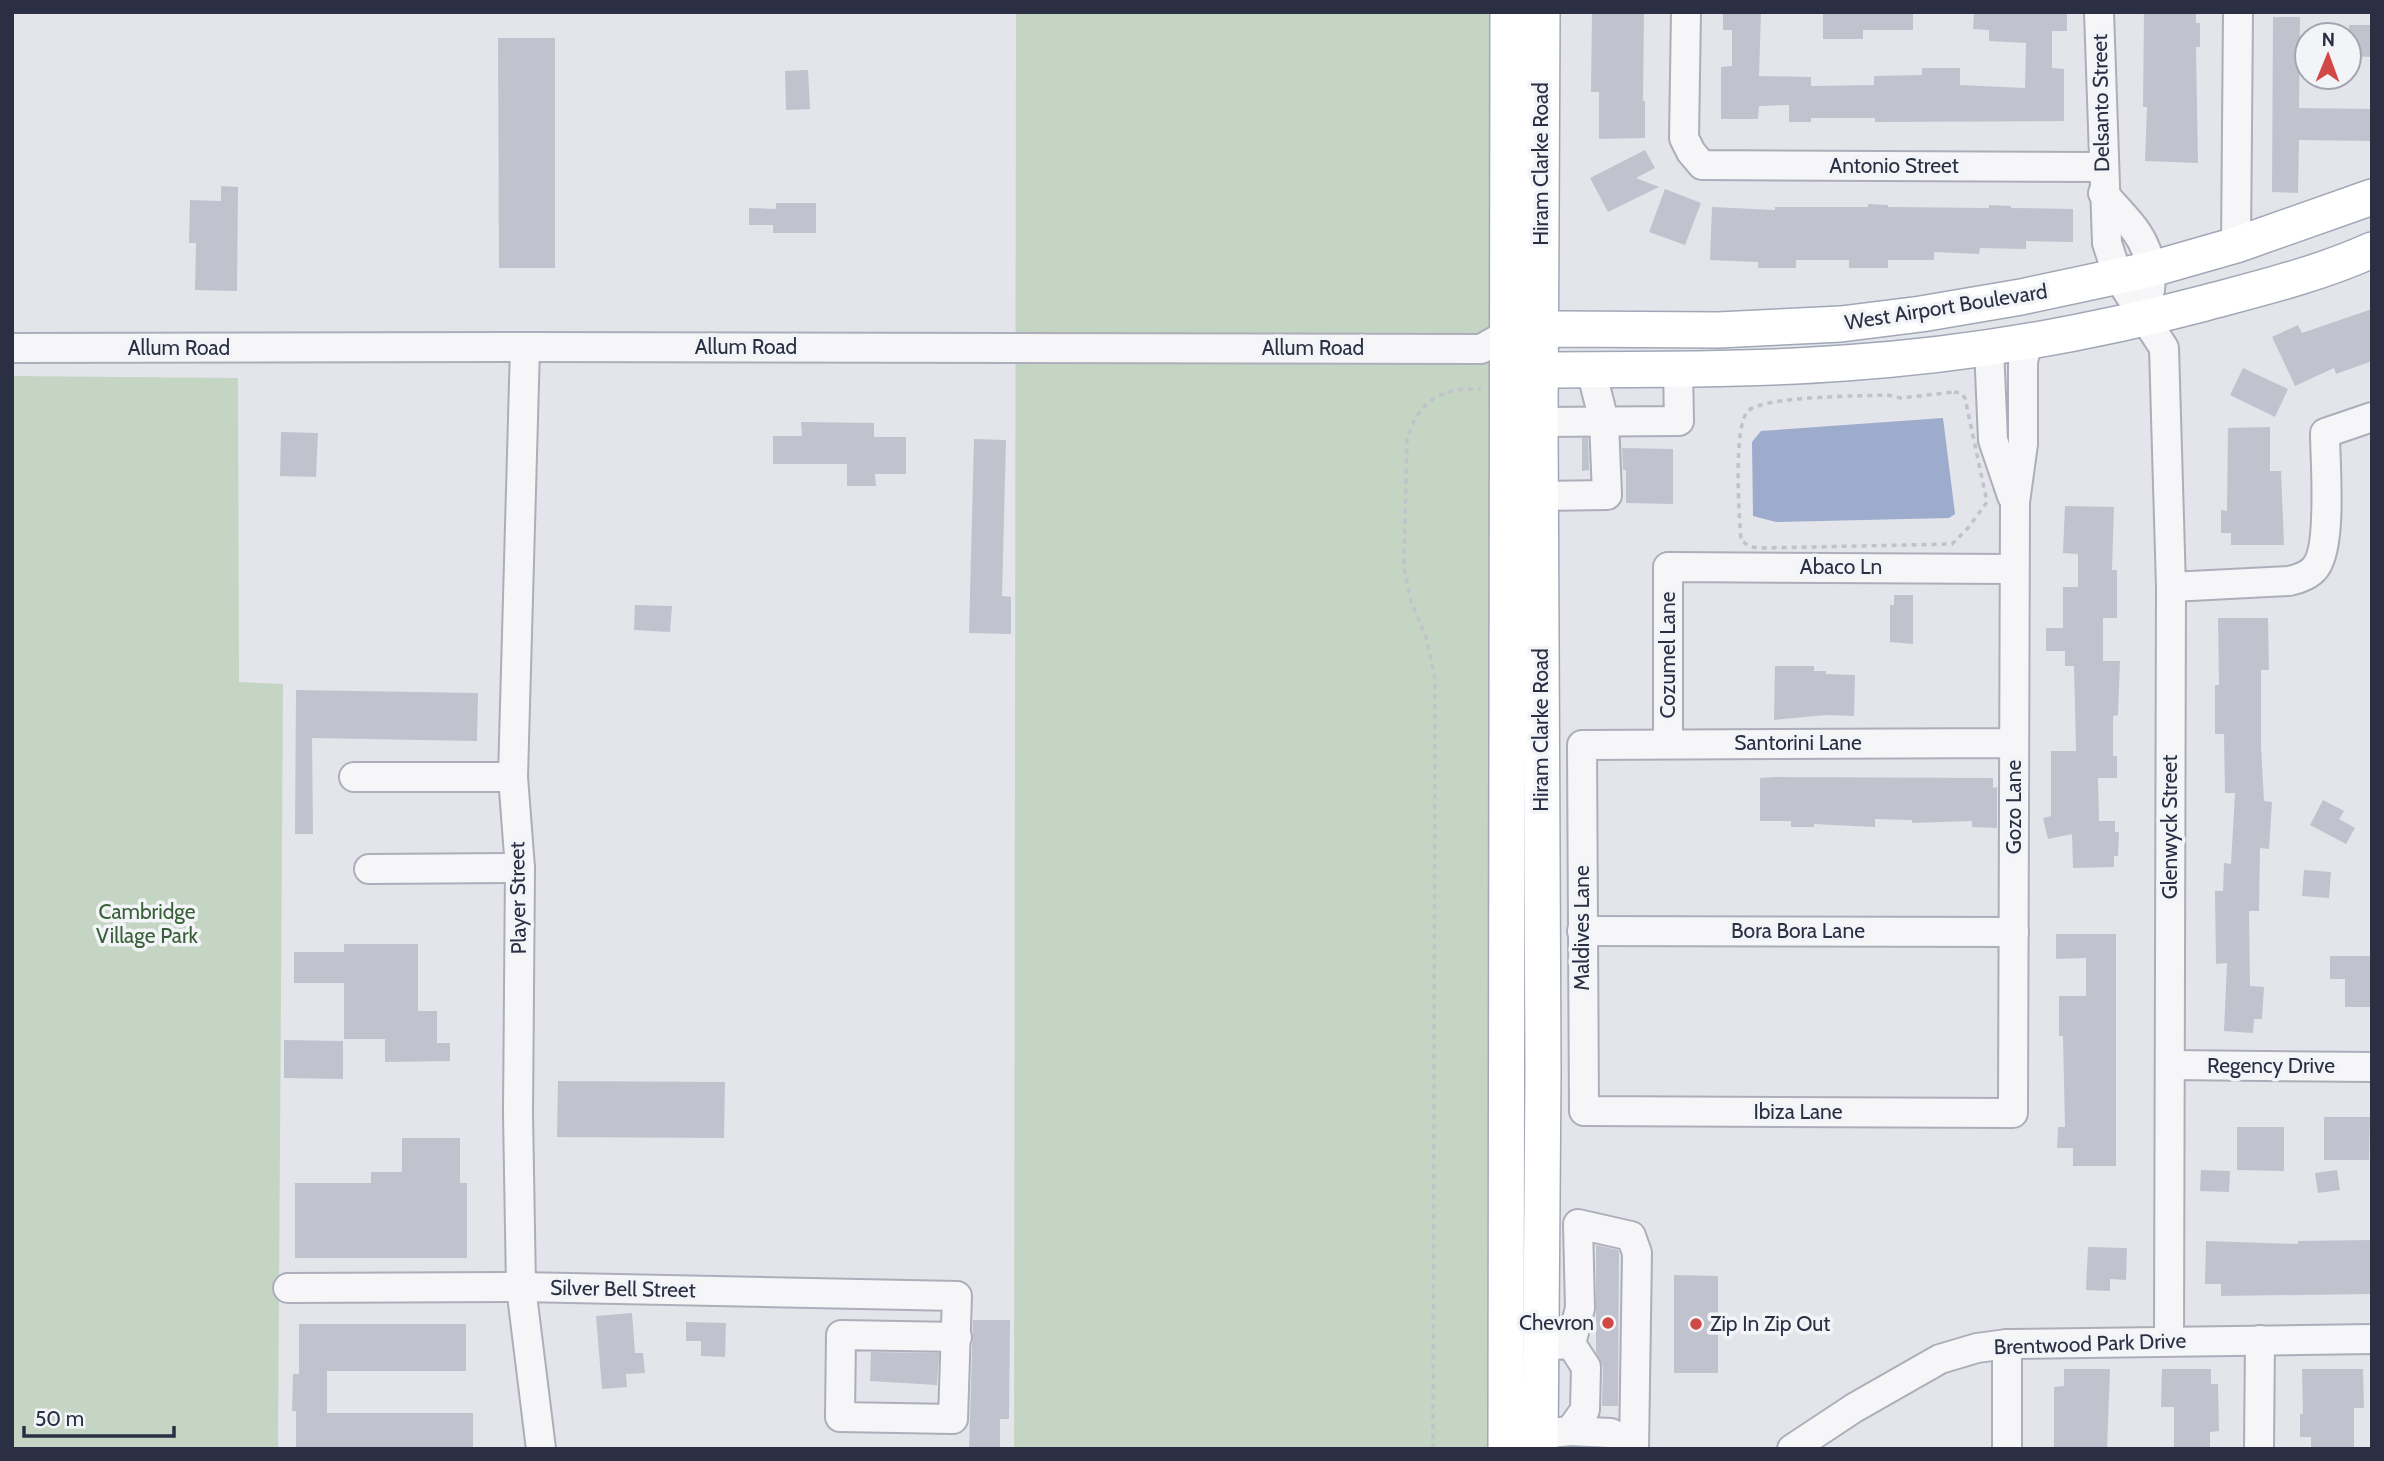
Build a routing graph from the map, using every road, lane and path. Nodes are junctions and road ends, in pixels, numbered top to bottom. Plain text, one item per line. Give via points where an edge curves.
1 (1508, 12) edge
2 (1542, 12) edge
3 (1686, 12) edge
4 (2099, 12) edge
5 (2238, 12) edge
6 (2103, 180) junction
7 (2372, 197) edge
8 (2236, 245) junction
9 (2372, 250) edge
10 (2152, 269) junction
11 (2118, 277) junction
12 (2147, 318) junction
13 (1541, 330) junction
14 (2027, 343) junction
15 (525, 346) junction
16 (12, 348) edge
17 (1989, 348) junction
18 (1503, 363) junction
19 (1678, 369) junction
20 (1591, 370) junction
21 (1992, 400) junction
22 (2022, 401) junction
23 (1755, 406) joint
24 (2372, 417) edge
25 (1604, 421) junction
26 (1540, 422) junction
27 (1541, 496) junction
28 (2015, 502) junction
29 (1668, 567) joint
30 (2014, 569) junction
31 (2171, 587) junction
32 (1506, 695) junction
33 (1542, 695) junction
34 (2014, 743) junction
35 (1668, 744) junction
36 (1582, 745) joint
37 (354, 777) dead end
38 (513, 778) junction
39 (520, 868) junction
40 (369, 869) dead end
41 (1582, 931) junction
42 (2014, 932) junction
43 (1542, 950) junction
44 (1506, 951) junction
45 (2170, 1065) junction
46 (2372, 1067) edge
47 (1584, 1111) joint
48 (2013, 1112) joint
49 (1506, 1210) junction
50 (1541, 1212) junction
51 (521, 1287) junction
52 (288, 1288) dead end
53 (957, 1337) junction
54 (2372, 1339) edge
55 (2260, 1340) junction
56 (2169, 1341) junction
57 (2007, 1344) junction
58 (1555, 1345) junction
59 (1550, 1438) edge
60 (1634, 1448) edge
61 (541, 1449) edge
62 (1433, 1449) edge
63 (1506, 1449) edge
64 (1792, 1449) edge
65 (2007, 1449) edge
66 (2259, 1449) edge

1 - 18 main road, Hiram Clarke Road
2 - 13 main road, Hiram Clarke Road
3 - 6 street, Antonio Street via 1684,138 1702,165
4 - 6 street, Delsanto Street
5 - 8 street
6 - 10 street, Delsanto Street via 2141,237
6 - 11 street, Delsanto Street via 2107,243
7 - 8 main road, West Airport Boulevard
8 - 10 main road, West Airport Boulevard
9 - 12 main road, West Airport Boulevard via 2275,284
10 - 11 main road, West Airport Boulevard
10 - 12 street, Delsanto Street
11 - 12 street, Delsanto Street
11 - 13 main road, West Airport Boulevard via 1958,308 1841,324 1718,330
12 - 14 main road, West Airport Boulevard
12 - 31 street, Glenwyck Street via 2164,348
13 - 18 main road, Hiram Clarke Road
14 - 17 main road, West Airport Boulevard
14 - 22 street
15 - 16 street, Allum Road
15 - 18 street, Allum Road
15 - 38 street, Player Street
17 - 19 main road, West Airport Boulevard via 1844,363
17 - 21 street
18 - 20 main road, West Airport Boulevard
18 - 26 main road, Hiram Clarke Road
18 - 32 main road, Hiram Clarke Road
18 - 62 path via 1429,400 1412,421 1407,440 1404,567 1435,679
19 - 20 main road, West Airport Boulevard
19 - 25 street via 1679,421
20 - 25 street
21 - 22 street
21 - 28 street via 1993,440
22 - 28 street via 2023,444
23 - 23 path via 1792,399 1961,393 1987,502 1952,544 1750,547 1741,540 1738,516 1739,448 1746,412
24 - 31 street via 2325,433 2325,545 2314,569 2290,581
25 - 26 street
25 - 27 street via 1607,495
26 - 27 main road, Hiram Clarke Road
27 - 33 main road, Hiram Clarke Road
28 - 30 street, Gozo Lane
29 - 30 street, Abaco Ln
29 - 35 street, Cozumel Lane
30 - 34 street, Gozo Lane
31 - 45 street, Glenwyck Street
32 - 33 main road
32 - 44 main road, Hiram Clarke Road
33 - 43 main road, Hiram Clarke Road
34 - 35 street, Santorini Lane
34 - 42 street, Gozo Lane
35 - 36 street, Santorini Lane
36 - 41 street, Maldives Lane
37 - 38 street
38 - 39 street, Player Street
39 - 40 street
39 - 51 street, Player Street via 517,1113
41 - 42 street, Bora Bora Lane
41 - 47 street, Maldives Lane
42 - 48 street, Gozo Lane
43 - 44 main road
43 - 50 main road, Hiram Clarke Road
44 - 49 main road, Hiram Clarke Road
45 - 46 street, Regency Drive
45 - 56 street, Glenwyck Street
47 - 48 street, Ibiza Lane
49 - 50 main road
49 - 63 main road, Hiram Clarke Road
50 - 58 main road, Hiram Clarke Road
51 - 52 street, Silver Bell Street
51 - 53 street, Silver Bell Street via 957,1296
51 - 61 street, Player Street
53 - 53 street via 954,1419 840,1417 841,1335
54 - 55 street, Brentwood Park Drive
55 - 56 street, Brentwood Park Drive
55 - 66 street
56 - 57 street, Brentwood Park Drive
57 - 64 street, Brentwood Park Drive via 1940,1359
57 - 65 street
58 - 59 main road, Hiram Clarke Road
58 - 59 street via 1586,1367 1585,1410
58 - 60 street via 1580,1308 1578,1224 1631,1236 1637,1253
59 - 60 street via 1611,1433

